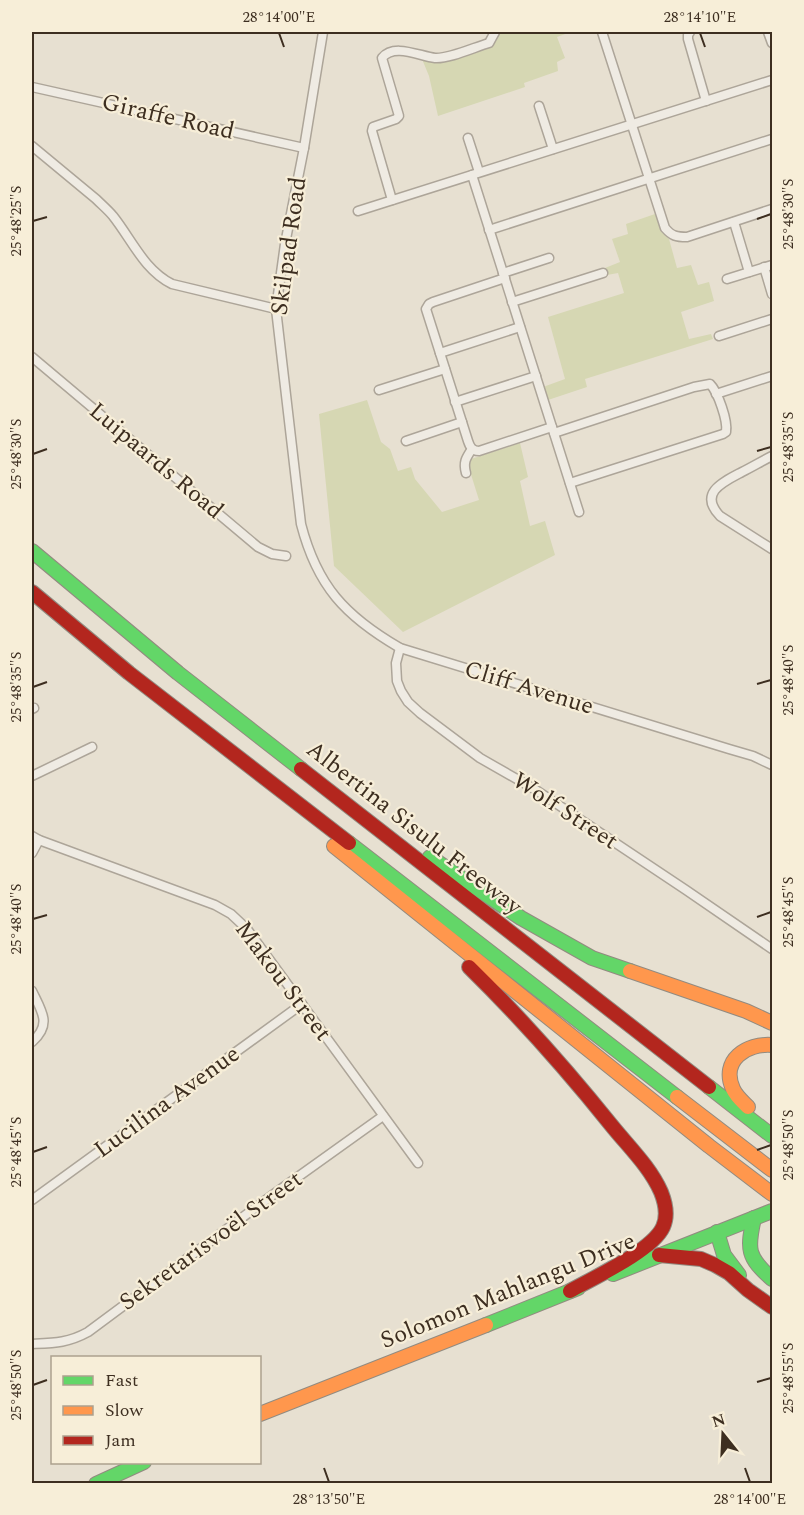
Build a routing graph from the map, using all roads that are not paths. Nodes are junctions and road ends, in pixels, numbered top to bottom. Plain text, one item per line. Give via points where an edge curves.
1 (323, 32) edge
2 (495, 32) edge
3 (602, 32) edge
4 (690, 32) edge
5 (768, 32) edge
6 (772, 43) edge
7 (772, 80) edge
8 (32, 87) edge
9 (706, 101) junction
10 (539, 106) dead end
11 (632, 124) junction
12 (468, 138) dead end
13 (772, 139) edge
14 (32, 146) edge
15 (304, 148) junction
16 (553, 149) junction
17 (475, 173) junction
18 (649, 178) junction
19 (392, 200) junction
20 (772, 209) edge
21 (358, 211) dead end
22 (734, 222) junction
23 (489, 230) junction
24 (549, 258) dead end
25 (768, 266) edge
26 (749, 272) junction
27 (603, 273) dead end
28 (504, 276) junction
29 (727, 279) dead end
30 (772, 294) edge
31 (512, 302) junction
32 (276, 309) junction
33 (772, 319) edge
34 (520, 327) junction
35 (719, 336) dead end
36 (440, 353) junction
37 (32, 357) edge
38 (445, 369) junction
39 (536, 376) junction
40 (772, 376) edge
41 (380, 390) dead end
42 (716, 394) junction
43 (455, 402) junction
44 (462, 422) junction
45 (553, 430) junction
46 (406, 441) dead end
47 (472, 449) junction
48 (772, 456) edge
49 (466, 473) dead end
50 (570, 483) junction
51 (579, 512) dead end
52 (772, 549) edge
53 (32, 551) edge
54 (286, 556) dead end
55 (315, 566) joint
56 (32, 592) edge
57 (400, 648) junction
58 (129, 674) junction
59 (92, 747) dead end
60 (772, 765) edge
61 (32, 776) edge
62 (344, 802) junction
63 (35, 838) edge
64 (328, 841) junction
65 (32, 853) edge
66 (772, 949) edge
67 (32, 991) edge
68 (302, 1004) junction
69 (772, 1023) edge
70 (32, 1042) edge
71 (772, 1045) edge
72 (383, 1116) junction
73 (772, 1127) edge
74 (772, 1136) edge
75 (418, 1163) dead end
76 (772, 1170) edge
77 (772, 1194) edge
78 (32, 1200) edge
79 (772, 1211) edge
80 (754, 1218) junction
81 (717, 1232) junction
82 (659, 1255) junction
83 (772, 1279) edge
84 (570, 1291) junction
85 (770, 1305) edge
86 (32, 1344) edge
87 (261, 1414) edge
88 (140, 1464) edge
89 (96, 1484) edge

1 - 15 street, Skilpad Road
2 - 19 street via 489,43 445,57 394,50 382,58 399,116 373,127 372,131
3 - 11 street
4 - 9 street via 688,39
5 - 6 street
7 - 9 street
8 - 15 street, Giraffe Road
9 - 11 street
10 - 16 street
11 - 16 street
11 - 18 street
12 - 17 street
13 - 18 street
14 - 32 street via 113,216 148,266 163,280
15 - 32 street, Skilpad Road
16 - 17 street
17 - 19 street
17 - 23 street
18 - 22 street via 665,228 674,236 687,237
18 - 23 street
19 - 21 street
20 - 22 street
22 - 26 street
23 - 28 street
24 - 28 street
25 - 26 street
25 - 30 street
26 - 29 street
27 - 31 street
28 - 31 street
28 - 36 street via 427,306
31 - 34 street
32 - 55 street, Skilpad Road via 301,524
33 - 35 street
34 - 36 street
34 - 39 street
36 - 38 street
37 - 54 street, Luipaards Road via 258,547
38 - 41 street
38 - 43 street
39 - 43 street
39 - 45 street
40 - 42 street
42 - 45 street via 710,384 704,384
42 - 50 street via 727,423 723,434
43 - 44 street
44 - 46 street
44 - 47 street
45 - 47 street via 479,451
45 - 50 street
47 - 49 street via 465,457
48 - 52 street via 719,485 712,496 720,516
50 - 51 street
53 - 62 main road, Albertina Sisulu Freeway via 178,673
55 - 57 street, Cliff Avenue via 348,611
56 - 58 main road
57 - 60 street, Cliff Avenue
57 - 66 street, Wolf Street via 397,681 408,702 420,713 480,758 536,790
58 - 64 main road via 160,706
58 - 76 main road
59 - 61 street
62 - 69 main road via 521,918 592,958
62 - 74 main road, Albertina Sisulu Freeway
63 - 65 street
63 - 68 street, Makou Street via 225,909 247,929
64 - 77 main road
64 - 84 main road via 499,995 588,1095 657,1185 665,1208 664,1224 657,1236
67 - 70 street via 44,1024
68 - 72 street, Makou Street
68 - 78 street, Lucilina Avenue
71 - 73 main road via 743,1050 732,1064 730,1078 739,1098
72 - 75 street, Makou Street
72 - 86 street, Sekretarisvoël Street via 88,1332 63,1343
79 - 80 main road, Solomon Mahlangu Drive
80 - 81 main road, Solomon Mahlangu Drive
80 - 83 main road via 749,1250
81 - 82 main road, Solomon Mahlangu Drive
81 - 85 main road via 728,1261
82 - 84 main road, Solomon Mahlangu Drive
82 - 85 main road via 701,1259 715,1265
84 - 87 main road, Solomon Mahlangu Drive
88 - 89 main road

